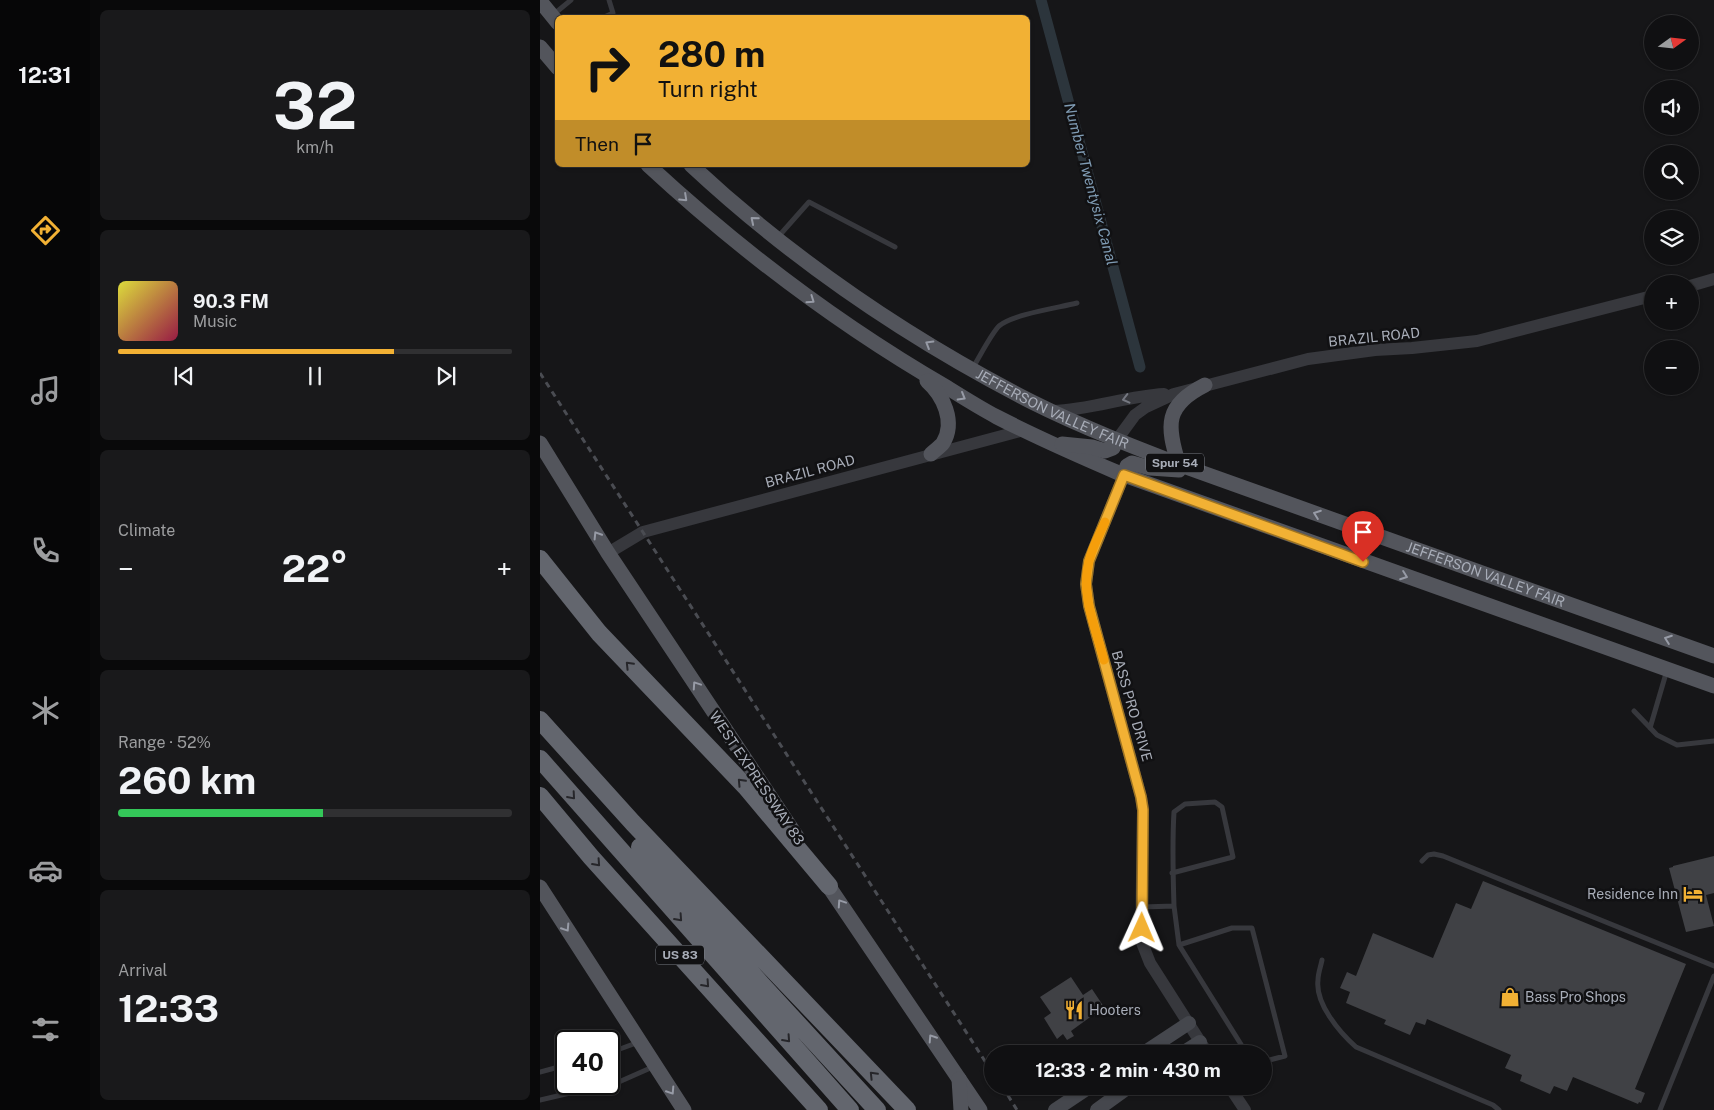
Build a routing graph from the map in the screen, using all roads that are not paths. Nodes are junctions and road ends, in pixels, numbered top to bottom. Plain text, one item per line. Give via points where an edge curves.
1 (571, 0) edge
2 (609, 0) edge
3 (540, 1) edge
4 (558, 15) edge
5 (609, 15) edge
6 (554, 19) edge
7 (540, 46) edge
8 (555, 64) edge
9 (650, 167) edge
10 (693, 167) edge
11 (776, 239) junction
12 (895, 247) dead end
13 (1714, 280) edge
14 (1699, 284) edge
15 (1644, 298) edge
16 (1077, 303) dead end
17 (913, 368) junction
18 (972, 369) junction
19 (1205, 385) junction
20 (1174, 394) junction
21 (1053, 411) junction
22 (1024, 430) junction
23 (1046, 440) junction
24 (1116, 441) junction
25 (540, 443) edge
26 (931, 454) junction
27 (1179, 464) junction
28 (1198, 472) junction
29 (1124, 475) junction
30 (608, 553) junction
31 (540, 559) edge
32 (1714, 656) edge
33 (1667, 669) junction
34 (1714, 686) edge
35 (1634, 711) dead end
36 (540, 720) edge
37 (540, 724) edge
38 (1650, 728) junction
39 (1714, 741) edge
40 (540, 759) edge
41 (540, 796) edge
42 (1422, 862) dead end
43 (1172, 873) junction
44 (540, 886) edge
45 (829, 886) junction
46 (1143, 906) junction
47 (1174, 906) junction
48 (1180, 945) junction
49 (1322, 960) dead end
50 (1714, 966) edge
51 (1714, 976) edge
52 (1189, 1023) junction
53 (640, 1042) junction
54 (1156, 1045) edge
55 (1202, 1045) edge
56 (1241, 1045) edge
57 (620, 1049) edge
58 (1272, 1059) edge
59 (655, 1066) junction
60 (555, 1068) edge
61 (540, 1072) edge
62 (958, 1079) junction
63 (1078, 1095) edge
64 (1118, 1095) edge
65 (1235, 1095) edge
66 (540, 1100) edge
67 (684, 1110) edge
68 (820, 1110) edge
69 (850, 1110) edge
70 (877, 1110) edge
71 (907, 1110) edge
72 (961, 1110) edge
73 (980, 1110) edge
74 (1056, 1110) edge
75 (1097, 1110) edge
76 (1245, 1110) edge
77 (1499, 1110) edge
78 (1660, 1110) edge

1 - 4 lane
2 - 5 lane via 613,13
3 - 6 main road
7 - 8 main road
9 -> 17 main road, Spur 54 via 798,291
11 -> 10 main road, JEFFERSON VALLEY FAIR / Spur 54
11 - 12 lane via 809,202
18 -> 11 main road, JEFFERSON VALLEY FAIR / Spur 54 via 899,326
13 - 14 street
15 - 19 street, BRAZIL ROAD via 1477,341 1341,354
16 - 18 lane via 1005,322
17 -> 22 main road, Spur 54
17 - 26 main road via 932,385 946,407 947,432 943,443
18 - 21 main road, JEFFERSON VALLEY FAIR / Spur 54
19 - 20 street, BRAZIL ROAD
19 - 27 main road via 1183,398 1173,415 1171,436
20 -> 21 street
20 - 24 street, BRAZIL ROAD via 1146,406
21 - 24 main road, JEFFERSON VALLEY FAIR / Spur 54
22 - 23 main road, Spur 54
22 - 26 street, BRAZIL ROAD
23 - 24 main road via 1105,451 1113,448
23 - 29 main road, Spur 54
24 - 27 main road, JEFFERSON VALLEY FAIR / Spur 54
30 -> 25 main road, WEST EXPRESSWAY 83
26 - 30 street, BRAZIL ROAD via 643,532
27 - 28 main road, JEFFERSON VALLEY FAIR / Spur 54
28 - 29 main road via 1150,468 1132,463
32 -> 28 main road, JEFFERSON VALLEY FAIR / Spur 54
29 -> 33 main road, Spur 54
29 - 46 street, BASS PRO DRIVE via 1089,561 1086,584 1089,606 1141,797
45 -> 30 main road, WEST EXPRESSWAY 83
45 -> 31 highway via 746,787 599,633
33 - 34 main road, Spur 54
33 - 38 lane
35 - 38 lane
71 -> 36 highway
37 - 70 highway, US 83 via 690,904
38 - 39 lane via 1677,745
40 -> 69 highway
41 -> 68 highway, US 83
42 - 50 lane via 1428,855 1443,856
43 - 43 lane via 1174,812 1185,804 1215,802 1222,807 1233,857
43 - 47 lane
44 -> 53 main road
62 -> 45 main road, WEST EXPRESSWAY 83
46 - 47 lane
46 - 52 street, BASS PRO DRIVE via 1144,949
47 - 48 lane
48 - 56 lane
48 - 58 lane via 1232,928 1252,928 1285,1056
49 - 77 lane via 1319,995 1344,1037 1356,1047
51 - 78 lane
52 - 54 main road
52 - 55 street, BASS PRO DRIVE
53 - 57 lane
53 - 59 main road
59 - 66 lane via 621,1082
59 -> 67 main road
60 - 61 lane
62 - 72 main road
62 - 73 main road, WEST EXPRESSWAY 83
63 - 74 main road
64 - 75 main road
65 - 76 street

